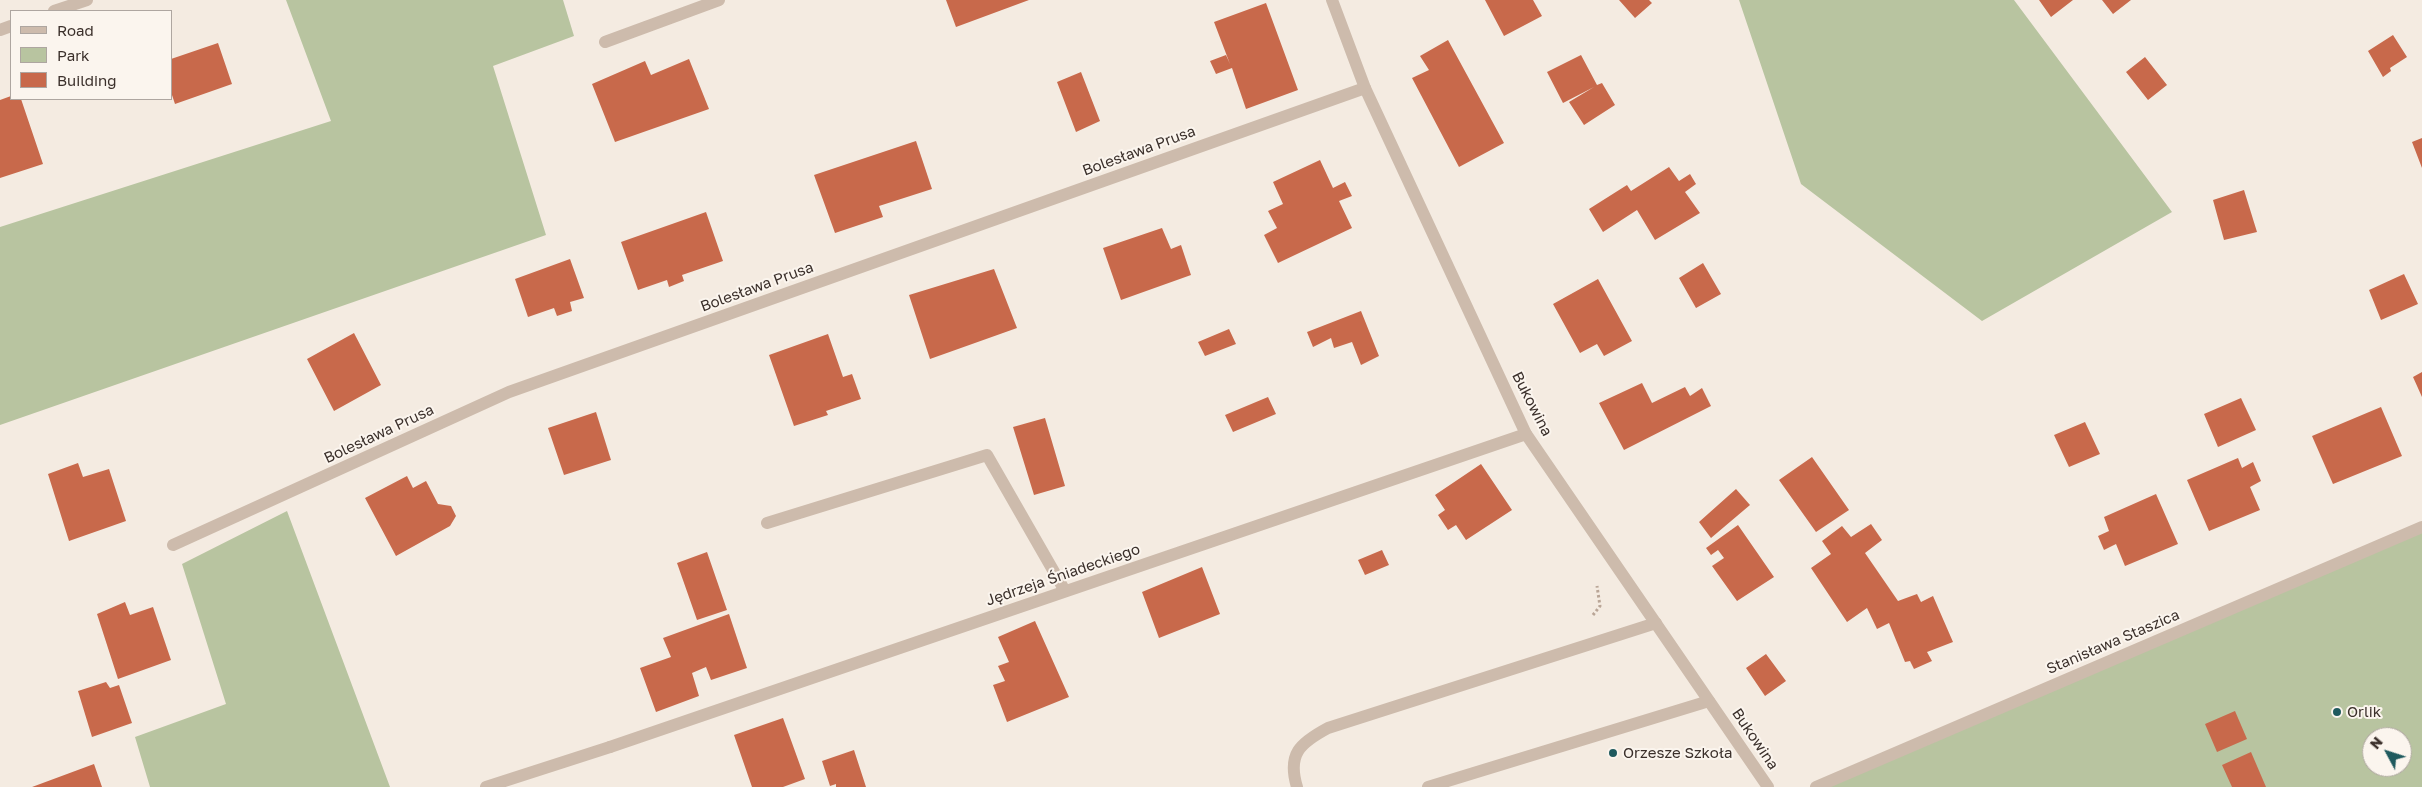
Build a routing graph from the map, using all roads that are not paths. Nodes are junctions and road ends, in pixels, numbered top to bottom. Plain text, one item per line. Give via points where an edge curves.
1 (87, 0) edge
2 (719, 0) edge
3 (1332, 0) edge
4 (57, 10) edge
5 (605, 42) dead end
6 (1365, 88) junction
7 (1526, 434) junction
8 (767, 524) dead end
9 (2422, 527) edge
10 (173, 545) dead end
11 (1065, 591) junction
12 (1656, 623) junction
13 (1709, 700) junction
14 (486, 787) edge
15 (1297, 787) edge
16 (1428, 787) edge
17 (1768, 787) edge
18 (1816, 787) edge

1 - 4 street
2 - 5 street
3 - 6 street, Bukowina
6 - 7 street, Bukowina
6 - 10 street, Bolesława Prusa via 509,392
7 - 11 street, Jędrzeja Śniadeckiego
7 - 12 street, Bukowina
8 - 11 street via 987,455
9 - 18 street, Stanisława Staszica
11 - 14 street, Jędrzeja Śniadeckiego
12 - 13 street, Bukowina
12 - 15 street via 1328,728 1309,738 1294,757 1292,770
13 - 16 street
13 - 17 street, Bukowina

